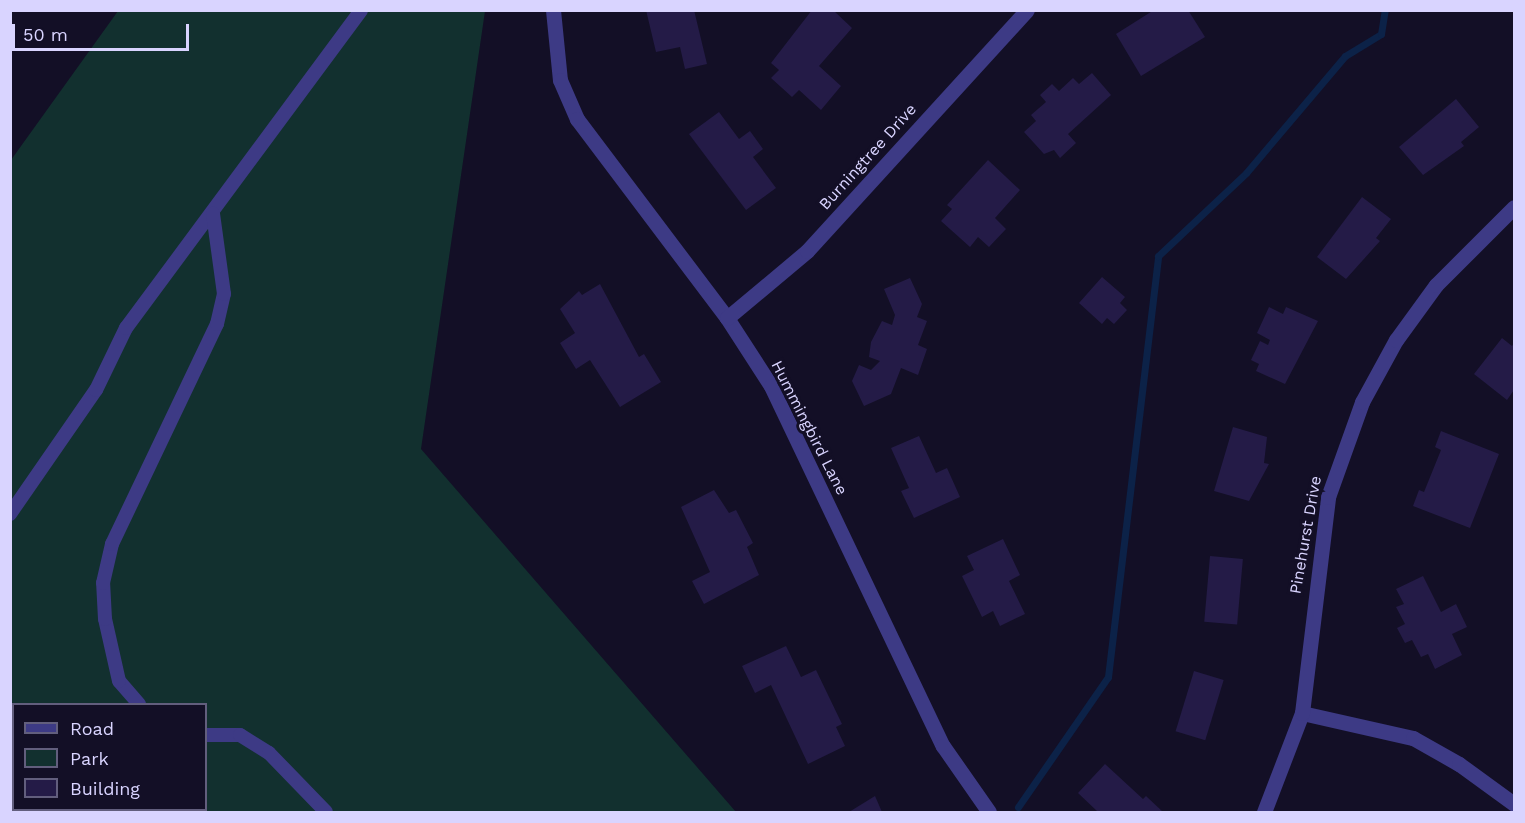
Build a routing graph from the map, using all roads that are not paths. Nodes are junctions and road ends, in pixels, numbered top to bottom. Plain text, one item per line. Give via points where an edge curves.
1 (361, 10) edge
2 (553, 10) edge
3 (1027, 10) edge
4 (1515, 207) edge
5 (213, 214) junction
6 (727, 318) junction
7 (10, 514) edge
8 (137, 703) edge
9 (1302, 713) junction
10 (207, 735) edge
11 (1515, 804) edge
12 (326, 813) edge
13 (990, 813) edge
14 (1264, 813) edge

1 - 5 lane
2 - 6 street, Hummingbird Lane via 560,80 577,119
3 - 6 street, Burningtree Drive via 807,251
4 - 9 street, Pinehurst Drive via 1436,285 1396,340 1362,402 1328,496
5 - 7 lane via 126,328 96,390
5 - 8 lane via 224,294 217,324 112,544 103,583 105,619 119,681
6 - 13 street, Hummingbird Lane via 771,386 943,746
9 - 11 street via 1413,738 1460,764
9 - 14 street, Pinehurst Drive
10 - 12 lane via 240,735 268,753

